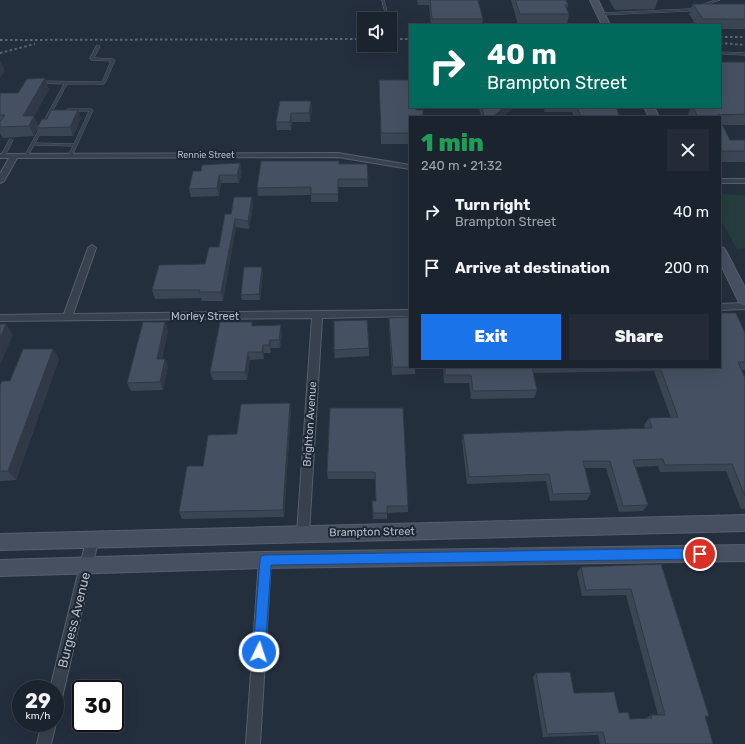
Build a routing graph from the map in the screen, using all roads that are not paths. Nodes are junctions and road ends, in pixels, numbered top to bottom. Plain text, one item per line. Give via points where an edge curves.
1 (383, 0) edge
2 (594, 0) edge
3 (719, 0) edge
4 (386, 12) edge
5 (601, 14) junction
6 (606, 24) edge
7 (98, 46) dead end
8 (721, 53) edge
9 (745, 54) edge
10 (41, 82) edge
11 (66, 83) junction
12 (68, 110) edge
13 (11, 140) dead end
14 (32, 144) junction
15 (75, 145) junction
16 (27, 155) junction
17 (1, 156) edge
18 (14, 156) junction
19 (70, 156) junction
20 (409, 167) edge
21 (0, 181) edge
22 (745, 181) edge
23 (721, 182) edge
24 (92, 248) dead end
25 (721, 253) edge
26 (745, 301) edge
27 (745, 306) edge
28 (721, 307) edge
29 (409, 313) edge
30 (317, 315) junction
31 (67, 317) junction
32 (0, 318) edge
33 (745, 523) edge
34 (303, 534) junction
35 (92, 541) junction
36 (0, 542) edge
37 (745, 553) edge
38 (265, 560) junction
39 (87, 566) junction
40 (0, 568) edge
41 (59, 680) edge
42 (47, 732) edge
43 (44, 744) edge
44 (253, 744) edge

1 - 4 lane
2 - 5 street
3 - 5 lane via 688,10
5 - 6 street
7 - 11 lane via 92,59 113,60 103,83
8 - 9 lane
10 - 11 lane
11 - 14 lane
12 - 15 lane via 91,110
13 - 17 lane
14 - 15 lane
14 - 16 lane
15 - 19 lane
16 - 18 street, Rennie Street
16 - 19 street, Rennie Street
17 - 18 street, Rennie Street
18 - 21 street
19 - 20 street, Rennie Street via 338,154
22 - 23 street
24 - 31 street
25 - 26 street
27 - 28 street
29 - 30 street, Morley Street
30 - 31 street, Morley Street
30 - 34 street, Brighton Avenue
31 - 32 street, Morley Street
33 - 34 street, Brampton Street
34 - 35 street, Brampton Street
35 - 36 street, Brampton Street
35 - 39 street, Burgess Avenue
37 - 38 street
38 - 39 street
38 - 44 street
39 - 40 street
39 - 41 street, Burgess Avenue
42 - 43 street

